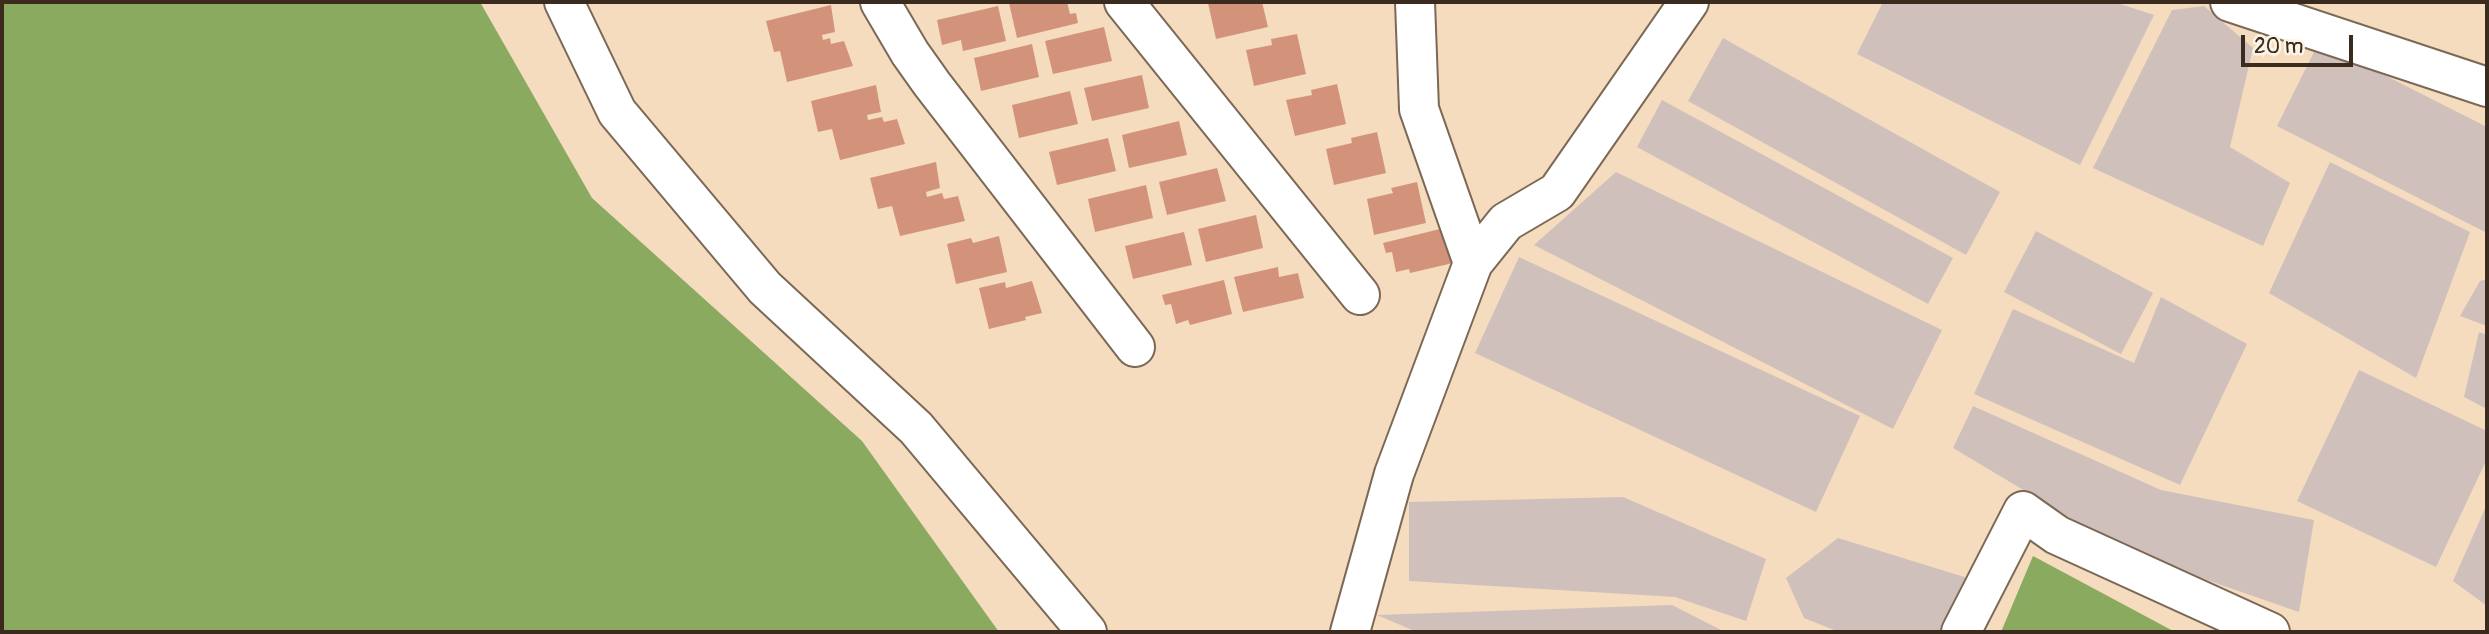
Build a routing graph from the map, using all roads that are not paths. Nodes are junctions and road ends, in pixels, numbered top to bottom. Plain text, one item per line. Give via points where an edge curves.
1 (564, 2) edge
2 (880, 2) edge
3 (1124, 2) edge
4 (1415, 2) edge
5 (1689, 2) edge
6 (2230, 2) edge
7 (2487, 88) edge
8 (1473, 263) junction
9 (1360, 295) dead end
10 (1135, 347) dead end
11 (1087, 632) edge
12 (1350, 632) edge
13 (1961, 632) edge
14 (2270, 632) edge

1 - 11 street via 617,112 765,288 916,428
2 - 10 street via 932,83
3 - 9 street
4 - 8 street via 1419,109
5 - 8 street via 1557,192 1506,222
6 - 7 street
8 - 12 street via 1394,474
13 - 14 street via 2023,511 2057,535

